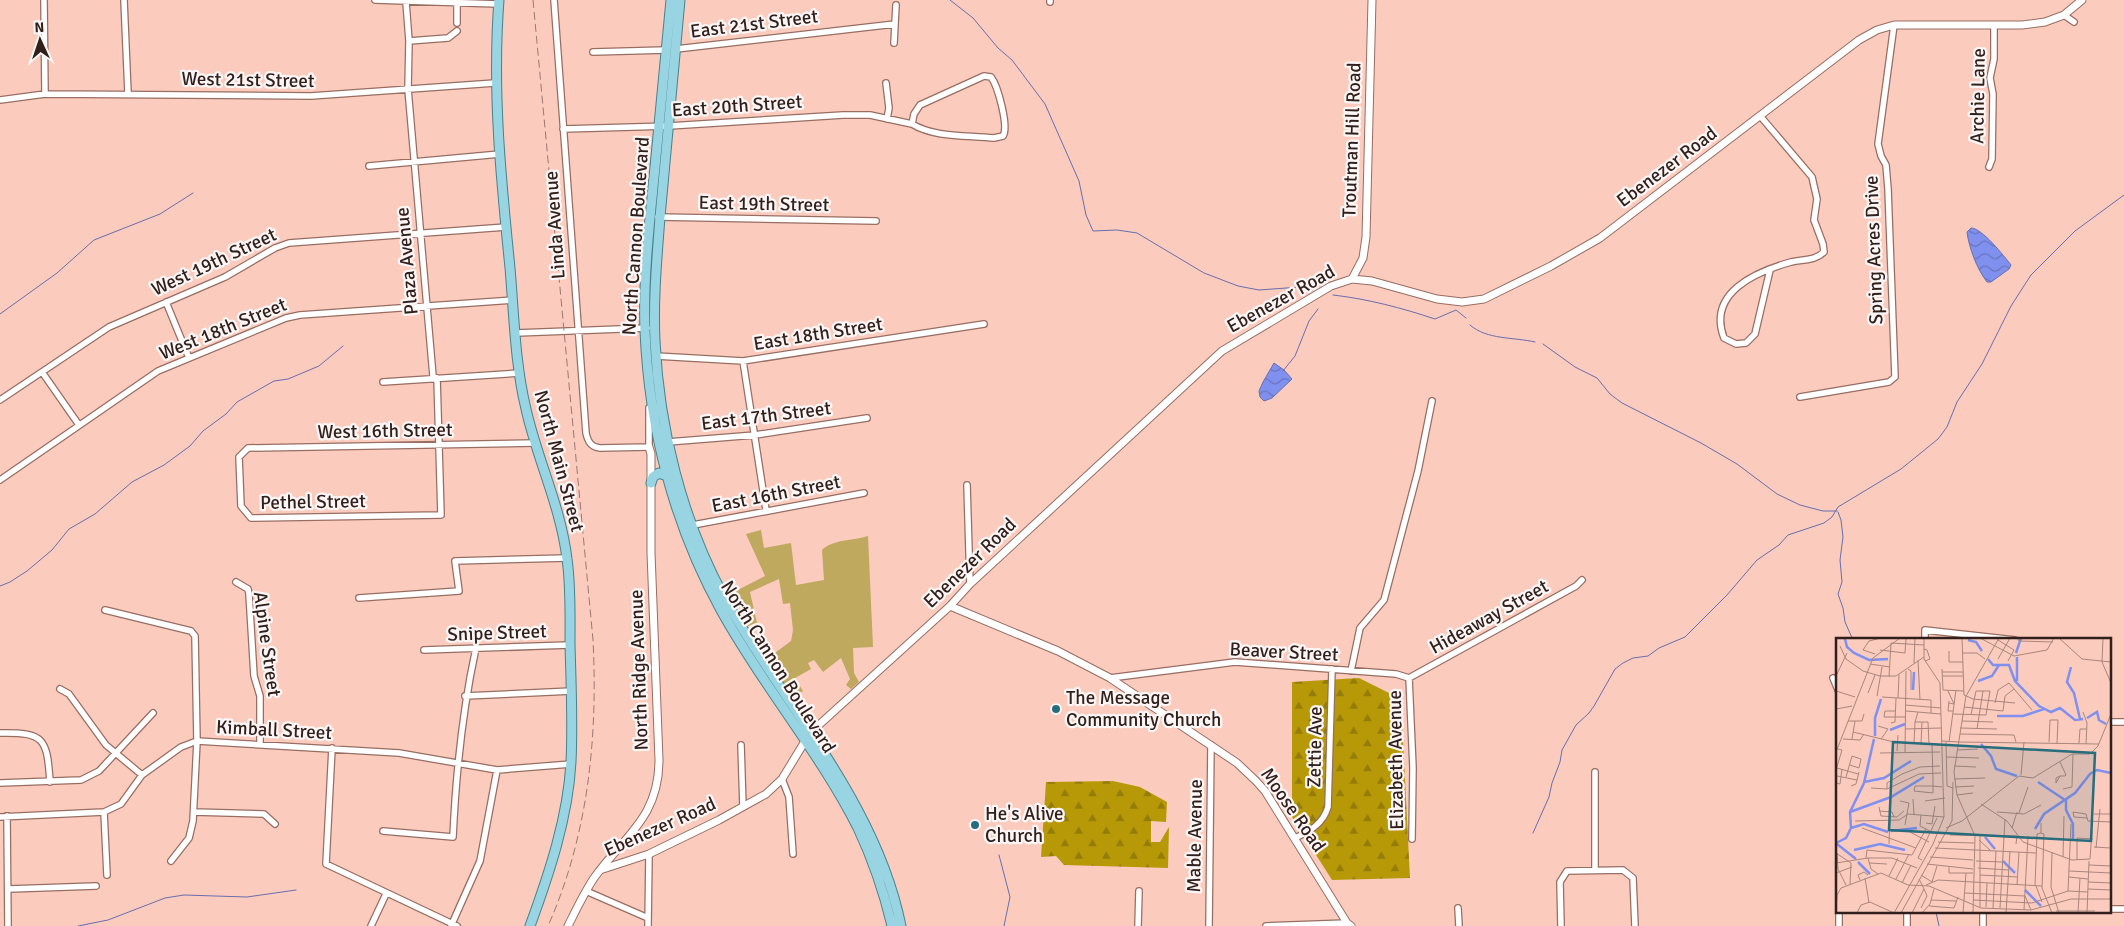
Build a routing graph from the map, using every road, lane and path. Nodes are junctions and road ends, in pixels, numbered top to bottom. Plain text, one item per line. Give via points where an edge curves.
1 (44, 0) edge
2 (124, 0) edge
3 (375, 0) edge
4 (554, 0) edge
5 (671, 0) edge
6 (680, 0) edge
7 (1372, 0) edge
8 (2082, 0) edge
9 (406, 2) junction
10 (499, 2) edge
11 (457, 3) junction
12 (896, 5) dead end
13 (2064, 15) junction
14 (2074, 22) dead end
15 (458, 23) dead end
16 (895, 24) junction
17 (1894, 25) junction
18 (1994, 25) junction
19 (457, 31) dead end
20 (409, 41) junction
21 (894, 43) dead end
22 (676, 49) junction
23 (666, 50) junction
24 (593, 52) dead end
25 (495, 83) junction
26 (886, 83) dead end
27 (408, 89) junction
28 (128, 93) junction
29 (45, 94) junction
30 (0, 100) edge
31 (1761, 117) junction
32 (887, 119) junction
33 (912, 124) junction
34 (664, 126) junction
35 (563, 129) junction
36 (500, 154) junction
37 (413, 162) junction
38 (369, 166) dead end
39 (1989, 167) dead end
40 (655, 216) junction
41 (876, 221) dead end
42 (506, 227) junction
43 (420, 234) junction
44 (1770, 270) junction
45 (1352, 279) junction
46 (513, 300) junction
47 (166, 302) junction
48 (426, 306) junction
49 (984, 324) dead end
50 (645, 328) junction
51 (655, 328) junction
52 (578, 331) junction
53 (516, 333) junction
54 (656, 356) junction
55 (189, 358) junction
56 (743, 361) junction
57 (42, 372) junction
58 (520, 372) junction
59 (437, 378) junction
60 (383, 382) dead end
61 (650, 386) junction
62 (1800, 397) dead end
63 (0, 400) edge
64 (1432, 401) dead end
65 (867, 418) dead end
66 (79, 425) junction
67 (755, 435) junction
68 (668, 442) junction
69 (440, 444) junction
70 (536, 444) junction
71 (649, 447) junction
72 (239, 457) joint
73 (667, 476) junction
74 (0, 480) edge
75 (651, 484) junction
76 (967, 485) dead end
77 (864, 493) dead end
78 (766, 510) junction
79 (440, 515) joint
80 (692, 525) junction
81 (567, 558) junction
82 (1582, 580) dead end
83 (236, 582) dead end
84 (970, 584) junction
85 (359, 598) dead end
86 (950, 606) junction
87 (105, 610) dead end
88 (1925, 638) edge
89 (1997, 638) edge
90 (570, 645) junction
91 (476, 648) junction
92 (424, 650) dead end
93 (1332, 669) junction
94 (1351, 671) junction
95 (1110, 678) junction
96 (1409, 678) junction
97 (1833, 678) dead end
98 (1836, 685) edge
99 (60, 689) dead end
100 (572, 691) junction
101 (465, 696) junction
102 (153, 713) dead end
103 (0, 733) edge
104 (810, 733) junction
105 (197, 742) junction
106 (805, 742) junction
107 (260, 744) junction
108 (741, 745) dead end
109 (1211, 745) junction
110 (332, 748) junction
111 (117, 754) junction
112 (457, 763) junction
113 (570, 764) junction
114 (497, 770) junction
115 (1595, 772) dead end
116 (142, 775) junction
117 (782, 778) junction
118 (50, 782) junction
119 (0, 783) edge
120 (743, 807) junction
121 (104, 812) junction
122 (194, 812) junction
123 (3, 816) edge
124 (275, 824) dead end
125 (383, 831) dead end
126 (1295, 838) junction
127 (1412, 839) dead end
128 (649, 854) junction
129 (793, 854) dead end
130 (171, 861) dead end
131 (600, 870) junction
132 (1595, 870) junction
133 (107, 875) dead end
134 (96, 886) dead end
135 (9, 889) junction
136 (586, 891) junction
137 (1139, 891) dead end
138 (386, 894) junction
139 (1458, 908) dead end
140 (648, 918) junction
141 (453, 925) edge
142 (1348, 925) edge
143 (8, 926) edge
144 (371, 926) edge
145 (530, 926) edge
146 (568, 926) edge
147 (648, 926) edge
148 (892, 926) edge
149 (901, 926) edge
150 (1138, 926) edge
151 (1209, 926) edge
152 (1266, 926) edge
153 (1458, 926) edge
154 (1561, 926) edge
155 (1635, 926) edge

1 - 29 street
2 - 28 street
3 - 9 street
4 - 35 street, Linda Avenue
5 - 23 main road, North Cannon Boulevard
6 - 22 main road, North Cannon Boulevard
7 - 45 street, Troutman Hill Road via 1366,236 1363,258
8 - 13 street, Ebenezer Road
9 - 11 street
9 - 20 street, Plaza Avenue
10 - 11 street
10 - 25 main road, North Main Street
11 - 15 street
12 - 16 street
13 - 14 street
13 - 18 street, Ebenezer Road via 2045,22
16 - 21 street
16 - 22 street, East 21st Street
17 - 18 street, Ebenezer Road
17 - 31 street, Ebenezer Road via 1859,40
17 - 62 street, Spring Acres Drive via 1878,144 1886,165 1888,189 1895,377 1889,382
18 - 39 street, Archie Lane via 1994,59 1990,78 1993,94 1992,158
19 - 20 street via 448,38
20 - 27 street, Plaza Avenue
22 - 34 main road, North Cannon Boulevard
23 - 24 street, East 21st Street
23 - 34 main road, North Cannon Boulevard
25 - 27 street, West 21st Street
25 - 36 main road, North Main Street
26 - 32 street
27 - 28 street, West 21st Street via 311,96
27 - 37 street, Plaza Avenue
28 - 29 street, West 21st Street
29 - 30 street, West 21st Street
31 - 44 street via 1812,177 1818,199 1814,220 1824,252 1819,257
31 - 45 street, Ebenezer Road via 1600,238 1484,299 1462,302 1437,299 1372,281
32 - 33 street, East 20th Street
32 - 34 street, East 20th Street via 843,115
33 - 33 street, East 20th Street via 920,105 984,76 991,77 996,83 1003,136 937,133
34 - 35 street, East 20th Street
34 - 40 main road, North Cannon Boulevard
35 - 52 street, Linda Avenue
36 - 37 street
36 - 42 main road, North Main Street
37 - 38 street
37 - 43 street, Plaza Avenue
40 - 41 street, East 19th Street
40 - 50 main road, North Cannon Boulevard via 646,279
40 - 51 main road, North Cannon Boulevard
42 - 43 street, West 19th Street
42 - 46 main road, North Main Street
43 - 47 street, West 19th Street via 289,243 225,277
43 - 48 street, Plaza Avenue
44 - 44 street via 1746,280 1730,293 1719,325 1724,338 1736,344 1746,343 1755,334
45 - 84 street, Ebenezer Road via 1331,286 1222,351
46 - 48 street, West 18th Street
46 - 53 main road, North Main Street
47 - 55 street
47 - 57 street, West 19th Street via 109,328
48 - 55 street, West 18th Street via 286,318
48 - 59 street, Plaza Avenue via 433,376
49 - 56 street, East 18th Street
50 - 51 street
50 - 52 street
50 - 61 main road, North Cannon Boulevard
51 - 54 main road, North Cannon Boulevard
52 - 53 street
52 - 71 street, Linda Avenue via 586,433 592,446
53 - 58 main road, North Main Street
54 - 56 street, East 18th Street
54 - 68 main road, North Cannon Boulevard
55 - 66 street, West 18th Street via 158,371
56 - 67 street
57 - 63 street, West 19th Street
57 - 66 street
58 - 59 street
58 - 70 main road, North Main Street
59 - 60 street
59 - 69 street, Plaza Avenue
61 - 71 street, North Ridge Avenue
61 - 73 main road, North Cannon Boulevard
64 - 94 street, Beaver Street via 1418,471 1384,600 1360,628
65 - 67 street, East 17th Street
66 - 74 street, West 18th Street
67 - 68 street, East 17th Street
67 - 78 street
68 - 80 main road, North Cannon Boulevard
69 - 70 street, West 16th Street
69 - 72 street, West 16th Street via 248,448
69 - 79 street, Plaza Avenue
70 - 81 main road, North Main Street
71 - 75 street, North Ridge Avenue
72 - 79 street, Pethel Street via 241,506 251,518
73 - 75 main road via 659,472
73 - 106 main road, North Cannon Boulevard via 686,535 712,595
75 - 131 street, North Ridge Avenue via 659,775 648,810
76 - 84 street
77 - 78 street, East 16th Street
78 - 80 street, East 16th Street
80 - 104 main road, North Cannon Boulevard via 737,620
81 - 85 street via 455,561 459,591
81 - 90 main road, North Main Street
82 - 96 street, Hideaway Street
83 - 107 street, Alpine Street via 248,589 249,594 254,676 260,696
84 - 86 street, Ebenezer Road
86 - 95 street, Moose Road
86 - 104 street, Ebenezer Road
87 - 105 street via 194,632
88 - 89 street via 1925,630
90 - 91 street, Snipe Street
90 - 100 main road, North Main Street
91 - 92 street, Snipe Street
91 - 101 street
93 - 94 street, Beaver Street
93 - 95 street, Beaver Street via 1235,662
93 - 126 street, Zettie Ave via 1326,816
94 - 96 street, Elizabeth Avenue
95 - 109 street, Moose Road
96 - 127 street, Elizabeth Avenue
97 - 98 street
99 - 111 street via 69,694 106,745
100 - 101 street
100 - 113 main road, North Main Street
101 - 112 street
102 - 111 street
103 - 118 street via 25,733 38,738 48,753
104 - 106 street, Ebenezer Road
104 - 149 main road, North Cannon Boulevard via 872,835
105 - 107 street, Kimball Street
105 - 116 street, Kimball Street via 181,747
105 - 122 street
106 - 117 street, Ebenezer Road
106 - 148 main road, North Cannon Boulevard via 858,829 880,882
107 - 110 street, Kimball Street
108 - 120 street
109 - 126 street, Moose Road via 1256,781
109 - 151 street, Mable Avenue
110 - 112 street, Kimball Street via 399,753
110 - 138 street via 326,864
111 - 116 street
111 - 118 street via 99,771 81,780
112 - 114 street, Kimball Street
112 - 125 street via 453,837
113 - 114 street, Kimball Street
113 - 145 main road, North Main Street via 556,847
114 - 141 street via 480,861
115 - 132 street
116 - 121 street, Kimball Street via 121,804
117 - 120 street, Ebenezer Road via 766,794
117 - 129 street via 789,797
118 - 119 street
120 - 128 street, Ebenezer Road
121 - 123 street, Kimball Street
121 - 133 street
122 - 124 street via 264,814
122 - 130 street via 189,838
123 - 135 street
126 - 142 street, Moose Road
128 - 131 street, Ebenezer Road
128 - 140 street
131 - 136 street, North Ridge Avenue
132 - 154 street via 1567,871 1562,876
132 - 155 street via 1622,870 1633,878
134 - 135 street
135 - 143 street
136 - 140 street
136 - 146 street, North Ridge Avenue
137 - 150 street
138 - 141 street
138 - 144 street
139 - 153 street
140 - 147 street
142 - 152 street

